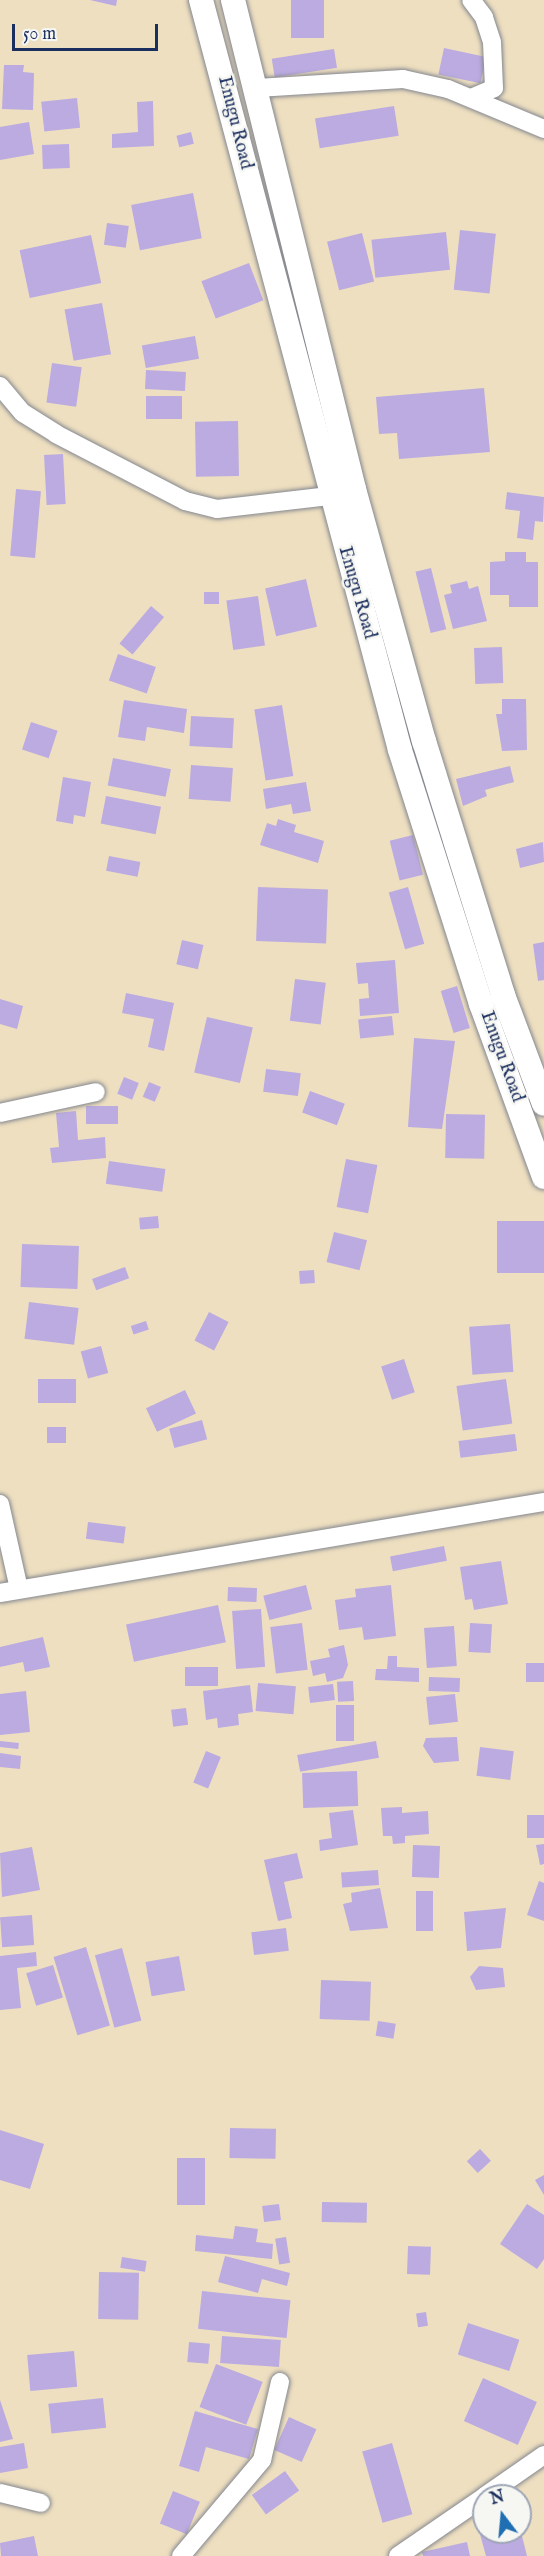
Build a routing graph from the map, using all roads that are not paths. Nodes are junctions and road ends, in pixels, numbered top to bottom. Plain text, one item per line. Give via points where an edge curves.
1 (201, 0) edge
2 (233, 0) edge
3 (471, 0) edge
4 (256, 88) junction
5 (471, 98) junction
6 (544, 129) edge
7 (0, 386) edge
8 (329, 496) junction
9 (96, 1092) dead end
10 (544, 1104) edge
11 (0, 1113) edge
12 (544, 1177) edge
13 (544, 1502) edge
14 (0, 1504) edge
15 (19, 1589) junction
16 (0, 1593) edge
17 (280, 2382) dead end
18 (544, 2456) edge
19 (502, 2484) edge
20 (0, 2493) edge
21 (41, 2503) dead end
22 (472, 2504) edge
23 (181, 2556) edge
24 (398, 2556) edge

1 - 8 main road, Enugu Road
2 - 4 main road
3 - 5 street via 484,16 492,42 494,88
4 - 5 street via 403,79
4 - 10 main road via 354,489 424,741 503,995
5 - 6 street
7 - 8 street via 23,413 56,434 185,501 217,509
8 - 12 main road, Enugu Road via 400,750 481,1004
9 - 11 street
13 - 15 street via 482,1516
14 - 15 street
15 - 16 street
17 - 23 street via 262,2460
18 - 19 street
20 - 21 street
22 - 24 street

